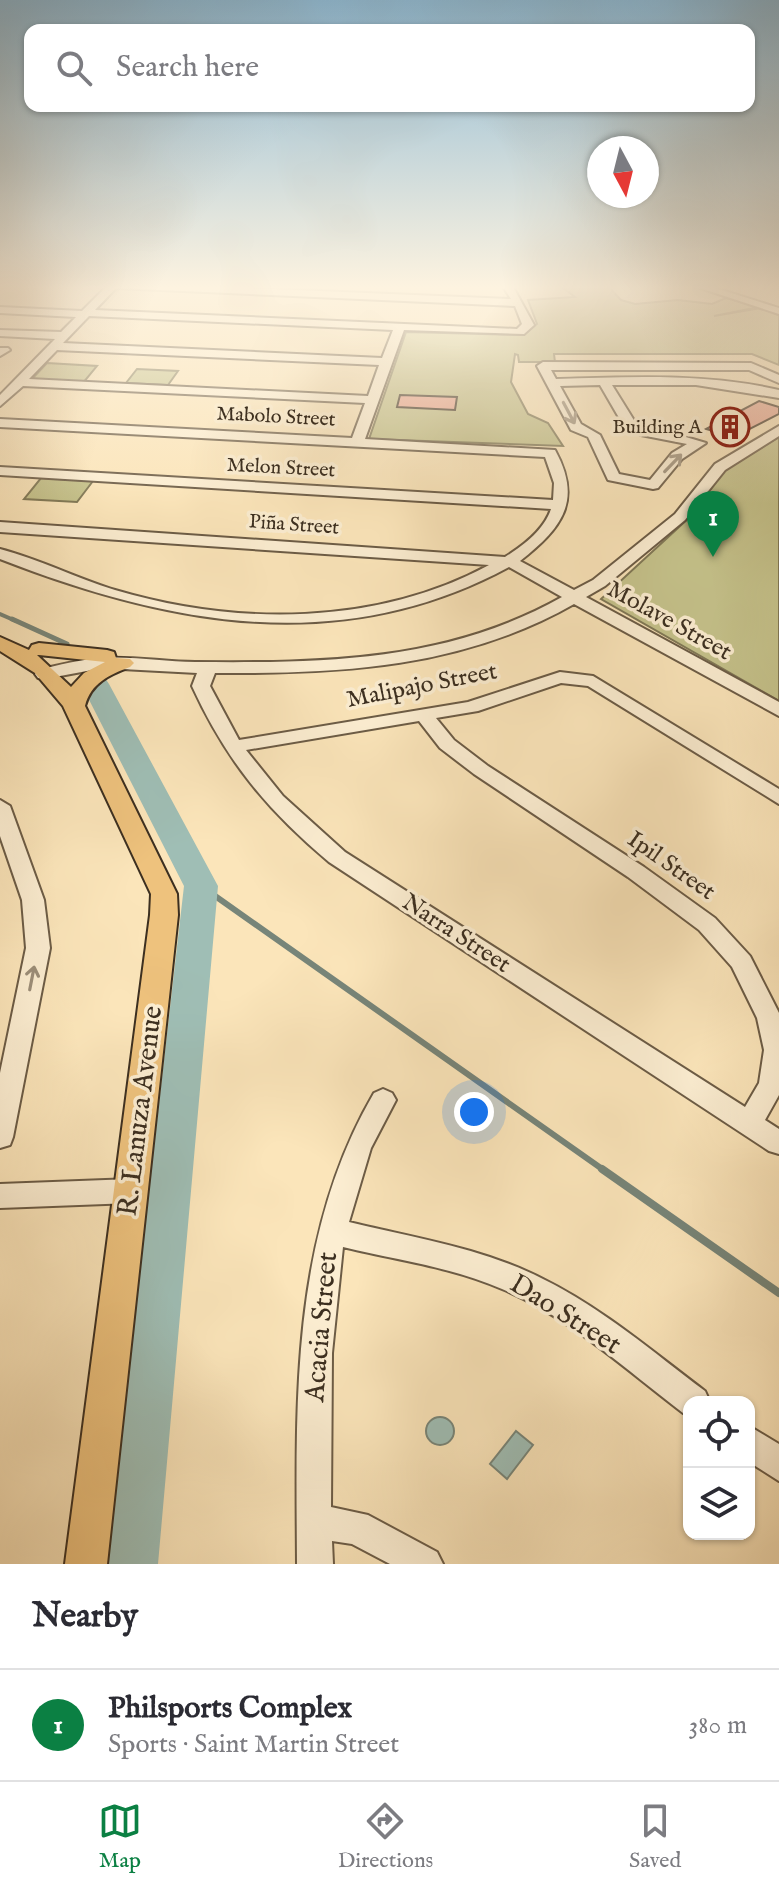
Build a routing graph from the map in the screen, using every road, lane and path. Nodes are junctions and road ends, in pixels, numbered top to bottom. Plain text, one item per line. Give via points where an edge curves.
1 (43, 358) edge
2 (324, 358) edge
3 (388, 358) edge
4 (386, 362) junction
5 (779, 379) edge
6 (21, 382) junction
7 (553, 383) junction
8 (605, 383) junction
9 (779, 394) edge
10 (373, 400) junction
11 (0, 402) edge
12 (0, 423) edge
13 (779, 430) edge
14 (357, 442) junction
15 (0, 471) edge
16 (560, 505) junction
17 (0, 527) edge
18 (0, 554) edge
19 (511, 562) junction
20 (577, 597) junction
21 (0, 631) edge
22 (0, 643) edge
23 (115, 659) junction
24 (202, 666) junction
25 (53, 673) junction
26 (779, 710) edge
27 (424, 716) junction
28 (232, 747) junction
29 (779, 798) edge
30 (0, 806) edge
31 (383, 1100) dead end
32 (749, 1123) junction
33 (0, 1137) edge
34 (779, 1143) edge
35 (132, 1191) junction
36 (0, 1196) edge
37 (331, 1231) junction
38 (686, 1396) edge
39 (755, 1446) edge
40 (779, 1464) edge
41 (314, 1522) junction
42 (86, 1564) edge
43 (315, 1564) edge
44 (425, 1564) edge

1 - 6 street
2 - 4 street
3 - 4 street
4 - 10 street
5 - 7 street via 751,367 544,365
6 - 10 street
6 - 11 street
7 - 8 street
7 -> 8 street via 576,427 593,435 613,477 650,486 677,456 699,443 630,425
8 - 9 street via 725,385
10 - 14 street
12 - 14 street, Mabolo Street
13 - 20 street via 720,467 680,517
14 - 16 street, Mabolo Street via 550,453 563,489
15 - 16 street, Melon Street
16 - 19 street via 546,532
17 - 19 street, Piña Street
18 - 19 street via 132,600 180,611 264,618 355,614 397,605
19 - 20 street, Piña Street
20 - 24 street via 504,631 431,654 322,667
20 - 26 street, Molave Street
21 - 25 main road
22 - 25 main road
23 - 24 street
23 - 25 main road
23 - 25 street
23 - 25 main road via 79,689
24 - 28 street, Narra Street via 201,686
25 - 35 main road, R. Lanuza Avenue via 164,894
27 - 28 street, Malipajo Street
27 - 29 street, Malipajo Street via 573,676 593,681
27 - 32 street, Ipil Street via 447,744 481,770 707,924 742,962 769,1018 777,1050 772,1084
28 - 32 street, Narra Street via 275,803 337,857
33 -> 30 street via 38,948 33,900
31 - 37 street, Acacia Street via 357,1148
32 - 34 street, Narra Street
35 - 36 street
35 - 42 main road, R. Lanuza Avenue
37 - 38 street, Dao Street via 512,1279 579,1318
37 - 41 street, Acacia Street via 315,1398
39 - 40 street
41 - 43 street, Acacia Street
41 - 44 street via 356,1527

